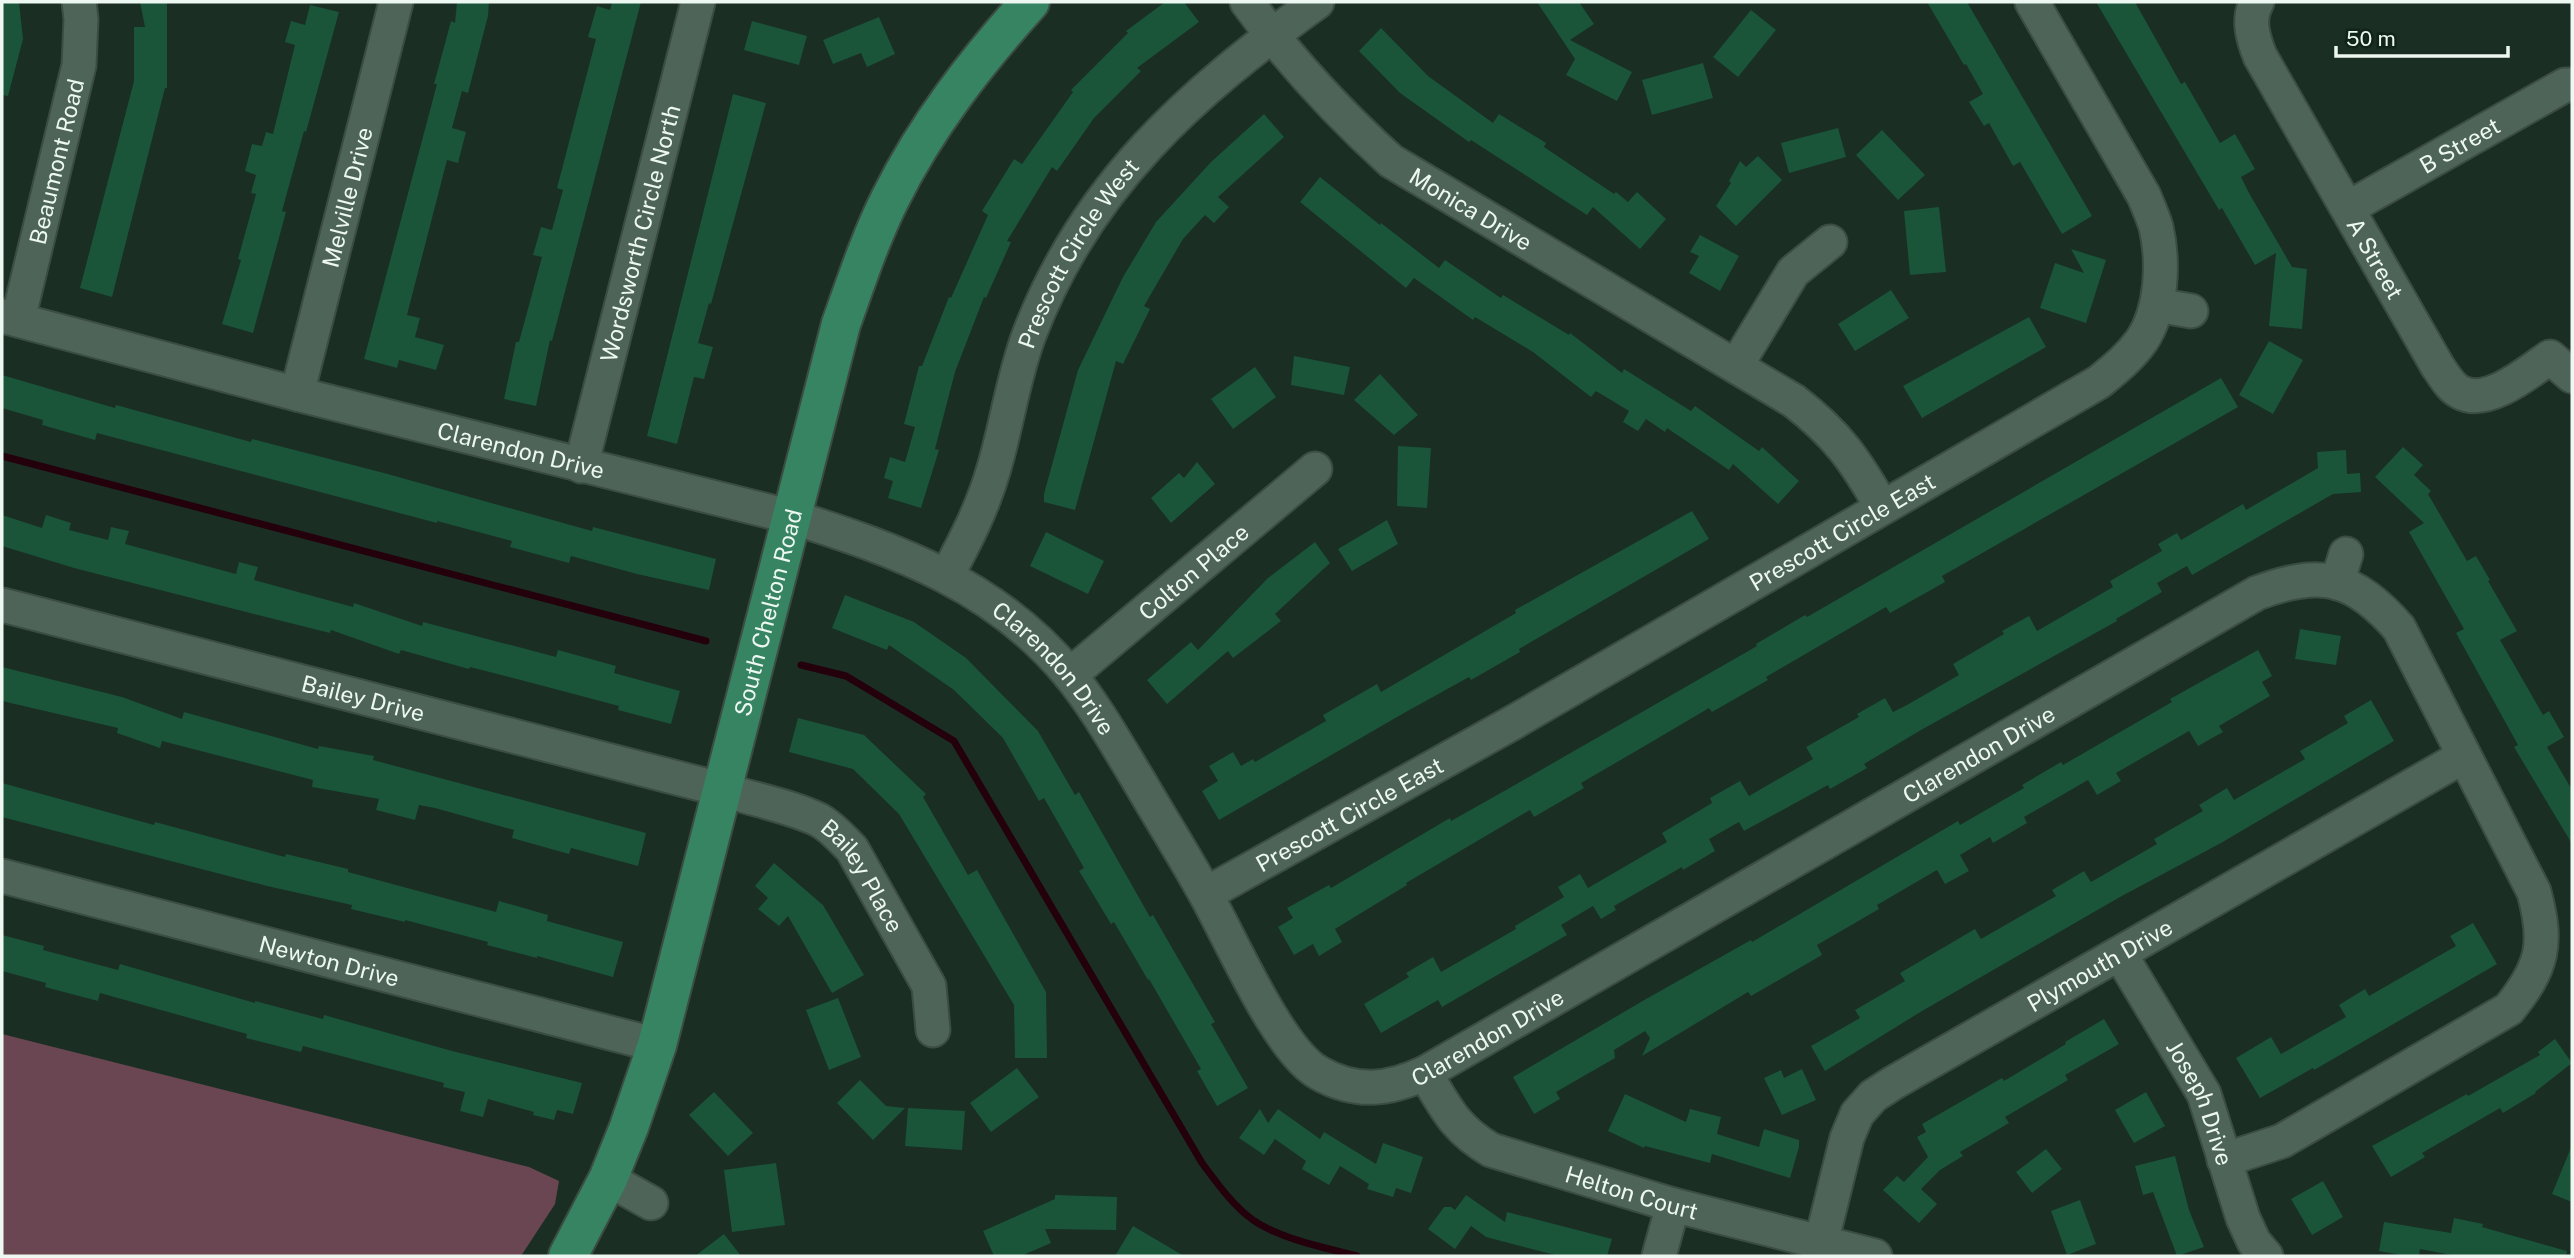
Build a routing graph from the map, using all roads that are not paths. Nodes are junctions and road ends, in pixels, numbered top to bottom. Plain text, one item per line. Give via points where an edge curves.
1 (79, 2) edge
2 (396, 2) edge
3 (698, 2) edge
4 (1030, 2) edge
5 (1247, 2) edge
6 (1317, 2) edge
7 (2032, 2) edge
8 (2257, 2) edge
9 (1271, 35) junction
10 (2572, 85) edge
11 (2348, 208) junction
12 (1830, 243) dead end
13 (2157, 304) junction
14 (2190, 312) dead end
15 (10, 318) edge
16 (1736, 366) junction
17 (2572, 376) edge
18 (297, 394) junction
19 (581, 466) junction
20 (1315, 469) dead end
21 (1882, 507) junction
22 (792, 517) junction
23 (947, 575) junction
24 (2, 606) edge
25 (1070, 675) junction
26 (2465, 756) junction
27 (724, 790) junction
28 (2, 876) edge
29 (1206, 894) junction
30 (2120, 954) junction
31 (933, 1030) dead end
32 (657, 1045) junction
33 (1425, 1073) junction
34 (2224, 1160) junction
35 (608, 1179) junction
36 (651, 1203) dead end
37 (1673, 1205) junction
38 (1821, 1243) junction
39 (568, 1256) edge
40 (1659, 1256) edge
41 (1875, 1256) edge
42 (2266, 1256) edge

1 - 15 street, Beaumont Road via 79,65
2 - 18 street, Melville Drive
3 - 19 street, Wordsworth Circle North
4 - 22 main road, South Chelton Road via 951,97 890,198 841,324
5 - 9 street, Monica Drive
6 - 9 street, Prescott Circle West
7 - 13 street, Prescott Circle East via 2144,196 2156,228
8 - 11 street, A Street via 2252,26 2260,56
9 - 16 street, Monica Drive via 1338,111 1391,161
9 - 23 street, Prescott Circle West via 1154,137 1113,184 1079,235 1029,335 995,467 976,522
10 - 11 street, B Street
11 - 17 street, A Street via 2438,367 2461,393 2496,391 2550,357
12 - 16 street via 1793,272
13 - 14 street
13 - 21 street, Prescott Circle East via 2143,338 2099,382
15 - 18 street, Clarendon Drive
16 - 21 street, Monica Drive via 1824,424 1860,469
18 - 19 street, Clarendon Drive
19 - 22 street, Clarendon Drive
20 - 25 street, Colton Place
21 - 29 street, Prescott Circle East via 1514,722
22 - 23 street, Clarendon Drive via 865,540
22 - 27 main road, South Chelton Road
23 - 25 street, Clarendon Drive via 1018,625
24 - 27 street, Bailey Drive
25 - 29 street, Clarendon Drive via 1110,732
26 - 30 street, Plymouth Drive
26 - 33 street, Clarendon Drive via 2399,628 2342,569 2285,583 2257,593
26 - 34 street, Clarendon Drive via 2534,892 2541,917 2538,967 2527,987 2509,1009 2282,1141
27 - 31 street, Bailey Place via 820,821 852,849 929,986
27 - 32 main road, South Chelton Road
28 - 32 street, Newton Drive
29 - 33 street, Clarendon Drive via 1274,1022 1317,1073 1343,1084 1372,1088 1401,1084
30 - 34 street, Joseph Drive via 2204,1094
30 - 38 street, Plymouth Drive via 1873,1096 1857,1114 1847,1138
32 - 35 main road, South Chelton Road
33 - 37 street, Helton Court via 1454,1121 1491,1150
34 - 42 street, Joseph Drive via 2243,1218
35 - 36 street
35 - 39 main road, South Chelton Road
37 - 38 street, Helton Court
37 - 40 street
38 - 41 street, Helton Court

